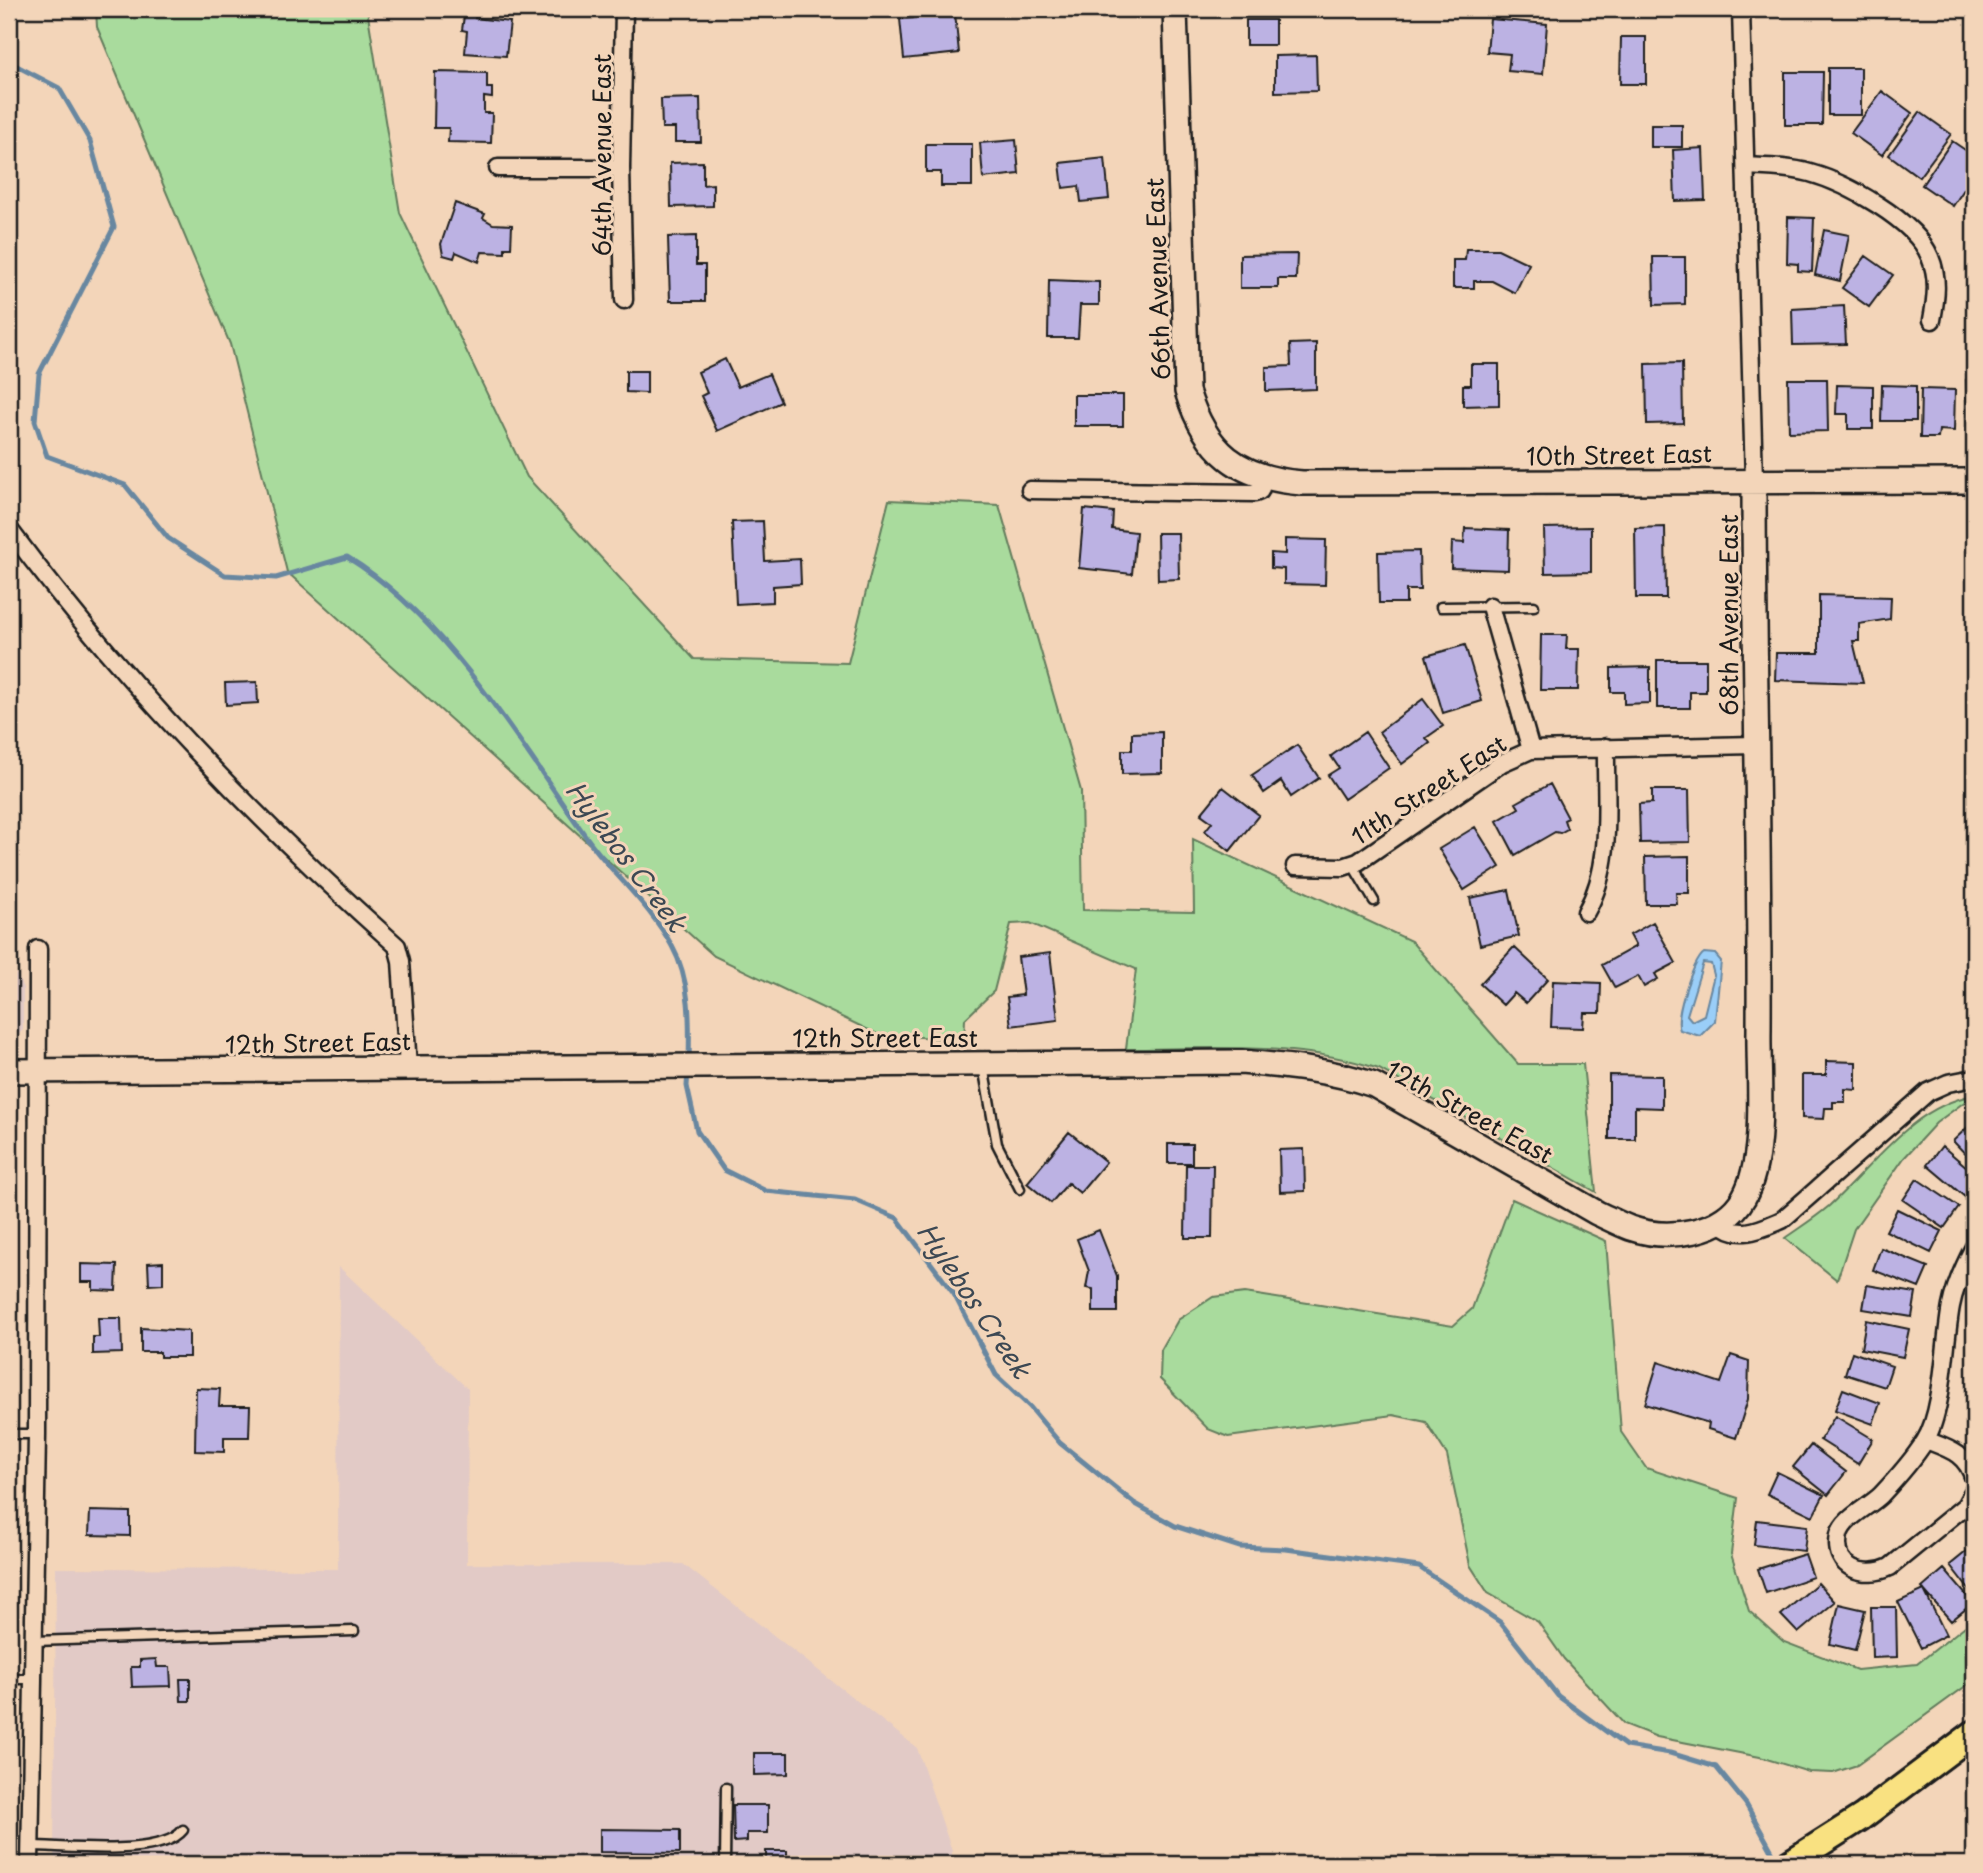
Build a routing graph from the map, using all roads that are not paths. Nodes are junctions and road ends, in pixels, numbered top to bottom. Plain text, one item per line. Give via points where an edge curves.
1 (624, 9) edge
2 (1175, 9) edge
3 (1741, 9) edge
4 (1746, 166) junction
5 (498, 168) dead end
6 (621, 168) junction
7 (624, 300) dead end
8 (1932, 320) dead end
9 (1264, 479) junction
10 (1754, 480) junction
11 (1974, 481) edge
12 (1030, 490) dead end
13 (9, 529) edge
14 (1490, 606) junction
15 (1534, 606) dead end
16 (1441, 607) dead end
17 (1755, 745) junction
18 (1606, 747) junction
19 (1531, 750) junction
20 (1352, 864) junction
21 (1295, 866) dead end
22 (1374, 901) dead end
23 (1586, 912) dead end
24 (38, 949) dead end
25 (982, 1063) junction
26 (408, 1067) junction
27 (9, 1071) edge
28 (37, 1071) junction
29 (1974, 1078) edge
30 (1020, 1189) dead end
31 (1724, 1218) junction
32 (1974, 1247) edge
33 (9, 1434) edge
34 (37, 1434) junction
35 (1926, 1440) junction
36 (1974, 1479) edge
37 (1974, 1490) edge
38 (354, 1631) dead end
39 (34, 1641) junction
40 (9, 1679) edge
41 (34, 1679) junction
42 (1974, 1733) edge
43 (726, 1788) dead end
44 (183, 1830) dead end
45 (31, 1846) junction
46 (30, 1864) edge
47 (725, 1864) edge
48 (1788, 1864) edge

1 - 6 street, 64th Avenue East
2 - 9 street, 66th Avenue East via 1186,391 1215,448
3 - 4 street, 68th Avenue East
4 - 8 street via 1808,172 1834,181 1900,222 1929,254 1935,271
4 - 10 street, 68th Avenue East
5 - 6 street
6 - 7 street, 64th Avenue East
9 - 10 street, 10th Street East via 1302,483
9 - 12 street via 1255,493
10 - 11 street, 10th Street East
10 - 17 street, 68th Avenue East
13 - 26 street via 187,743 280,838 397,946
14 - 15 lane
14 - 16 lane
14 - 19 street
17 - 18 street, 11th Street East
17 - 31 street, 68th Avenue East via 1758,1130 1751,1181 1743,1199
18 - 19 street, 11th Street East
18 - 23 street via 1605,850 1598,890
19 - 20 street, 11th Street East via 1502,763
20 - 21 street, 11th Street East
20 - 22 lane
24 - 28 street
25 - 26 street, 12th Street East
25 - 30 lane via 997,1144
25 - 31 street, 12th Street East via 1241,1062 1343,1074 1398,1098 1630,1228 1679,1234
26 - 28 street, 12th Street East
27 - 28 street, 12th Street East
28 - 34 street
29 - 31 street via 1948,1083 1912,1104 1782,1220 1739,1233 1726,1229
32 - 35 street via 1951,1306 1940,1390
33 - 34 lane
34 - 39 street
35 - 36 street via 1959,1453 1968,1461
35 - 37 street via 1881,1494 1844,1524 1839,1535 1844,1562 1862,1574 1877,1574 1890,1567 1965,1506
38 - 39 lane
39 - 41 street
40 - 41 lane
41 - 45 street
42 - 48 main road
43 - 47 lane
44 - 45 lane via 168,1841 149,1846
45 - 46 street

